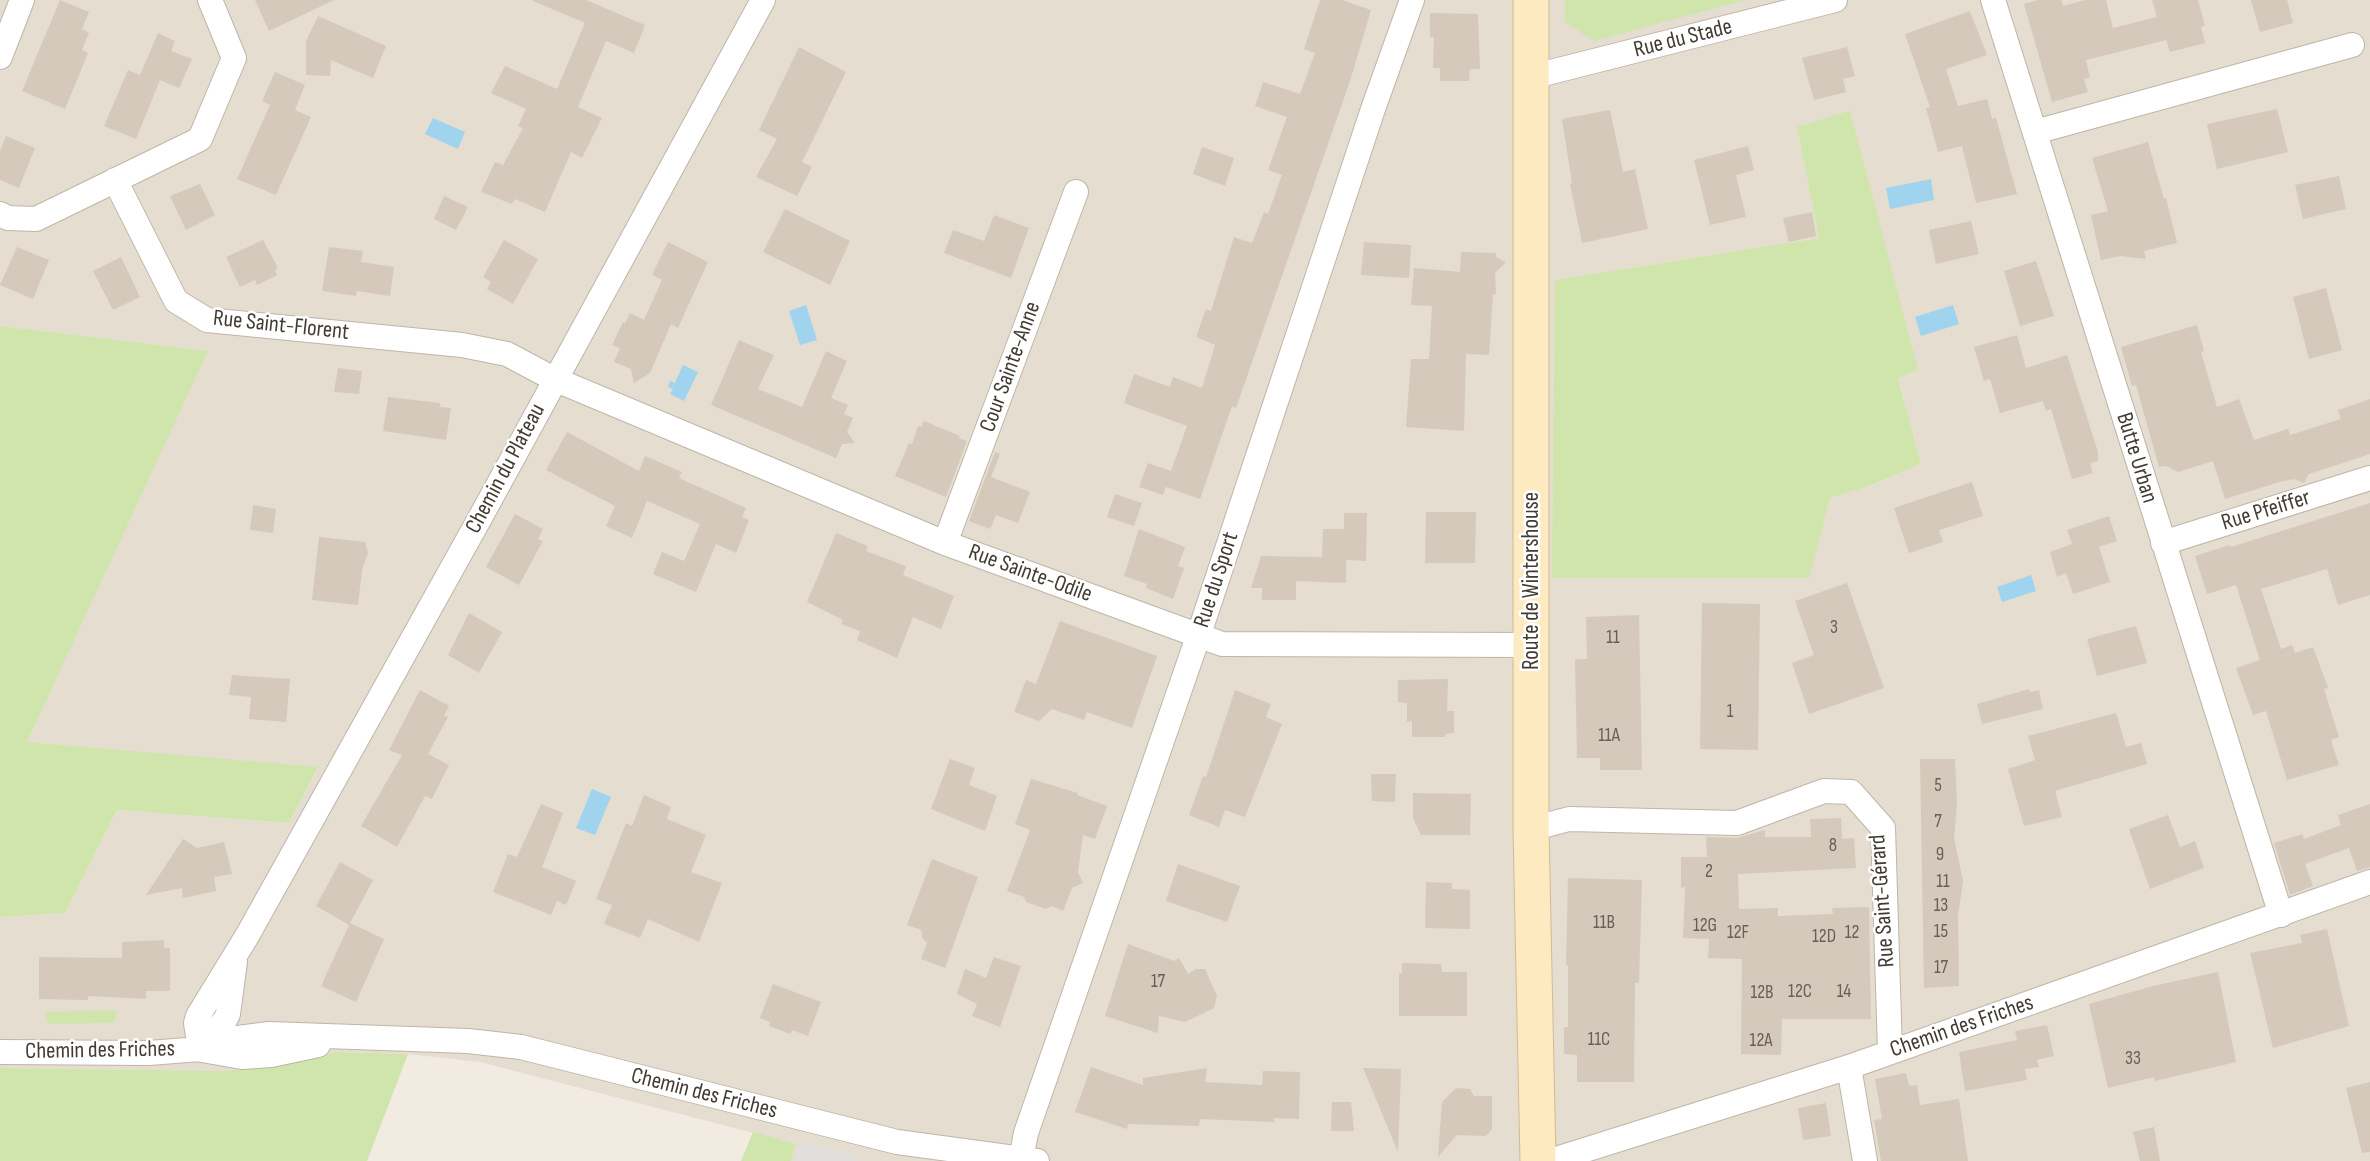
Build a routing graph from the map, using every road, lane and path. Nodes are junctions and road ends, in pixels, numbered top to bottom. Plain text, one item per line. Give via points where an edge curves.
1 (22, 0) edge
2 (210, 0) edge
3 (763, 0) edge
4 (1412, 0) edge
5 (1531, 0) edge
6 (1835, 0) edge
7 (1993, 0) edge
8 (2352, 45) dead end
9 (0, 57) edge
10 (1531, 77) junction
11 (2035, 132) junction
12 (115, 180) junction
13 (1076, 192) dead end
14 (0, 214) edge
15 (554, 379) junction
16 (2370, 478) edge
17 (946, 543) junction
18 (2163, 543) junction
19 (1198, 637) junction
20 (1532, 645) junction
21 (1531, 829) junction
22 (2370, 882) edge
23 (2281, 915) junction
24 (200, 1049) junction
25 (0, 1052) edge
26 (1891, 1052) junction
27 (1849, 1067) junction
28 (1029, 1160) edge
29 (1538, 1161) edge
30 (1549, 1161) edge
31 (1865, 1161) edge

1 - 9 street
2 - 12 street via 234,58 200,139
3 - 15 street, Chemin du Plateau
4 - 19 street, Rue du Sport
5 - 10 street, Route de Wintershouse
6 - 10 street, Rue du Stade
7 - 11 street, Butte Urban
8 - 11 street
10 - 20 street, Route de Wintershouse
11 - 18 street, Butte Urban
12 - 14 street via 36,219
12 - 15 street, Rue Saint-Florent via 176,300 207,320 462,345 507,354
13 - 17 street, Cour Sainte-Anne
15 - 17 street, Rue Sainte-Odile
15 - 24 street, Chemin du Plateau via 247,936 233,972 228,1014
16 - 18 street, Rue Pfeiffer
17 - 19 street, Rue Sainte-Odile
18 - 23 street, Butte Urban
19 - 20 street, Rue Sainte-Odile via 1222,644
19 - 28 street, Rue du Sport via 1026,1133
20 - 21 street, Route de Wintershouse
21 - 26 street, Rue Saint-Gérard via 1569,819 1737,823 1824,791 1851,792 1883,828
21 - 29 street, Route de Wintershouse
22 - 23 street, Chemin des Friches
23 - 26 street, Chemin des Friches
24 - 25 street, Chemin des Friches
24 - 28 street, Chemin des Friches via 242,1057 371,1038 521,1047 897,1143
26 - 27 street, Chemin des Friches
27 - 30 street, Chemin des Friches
27 - 31 street

